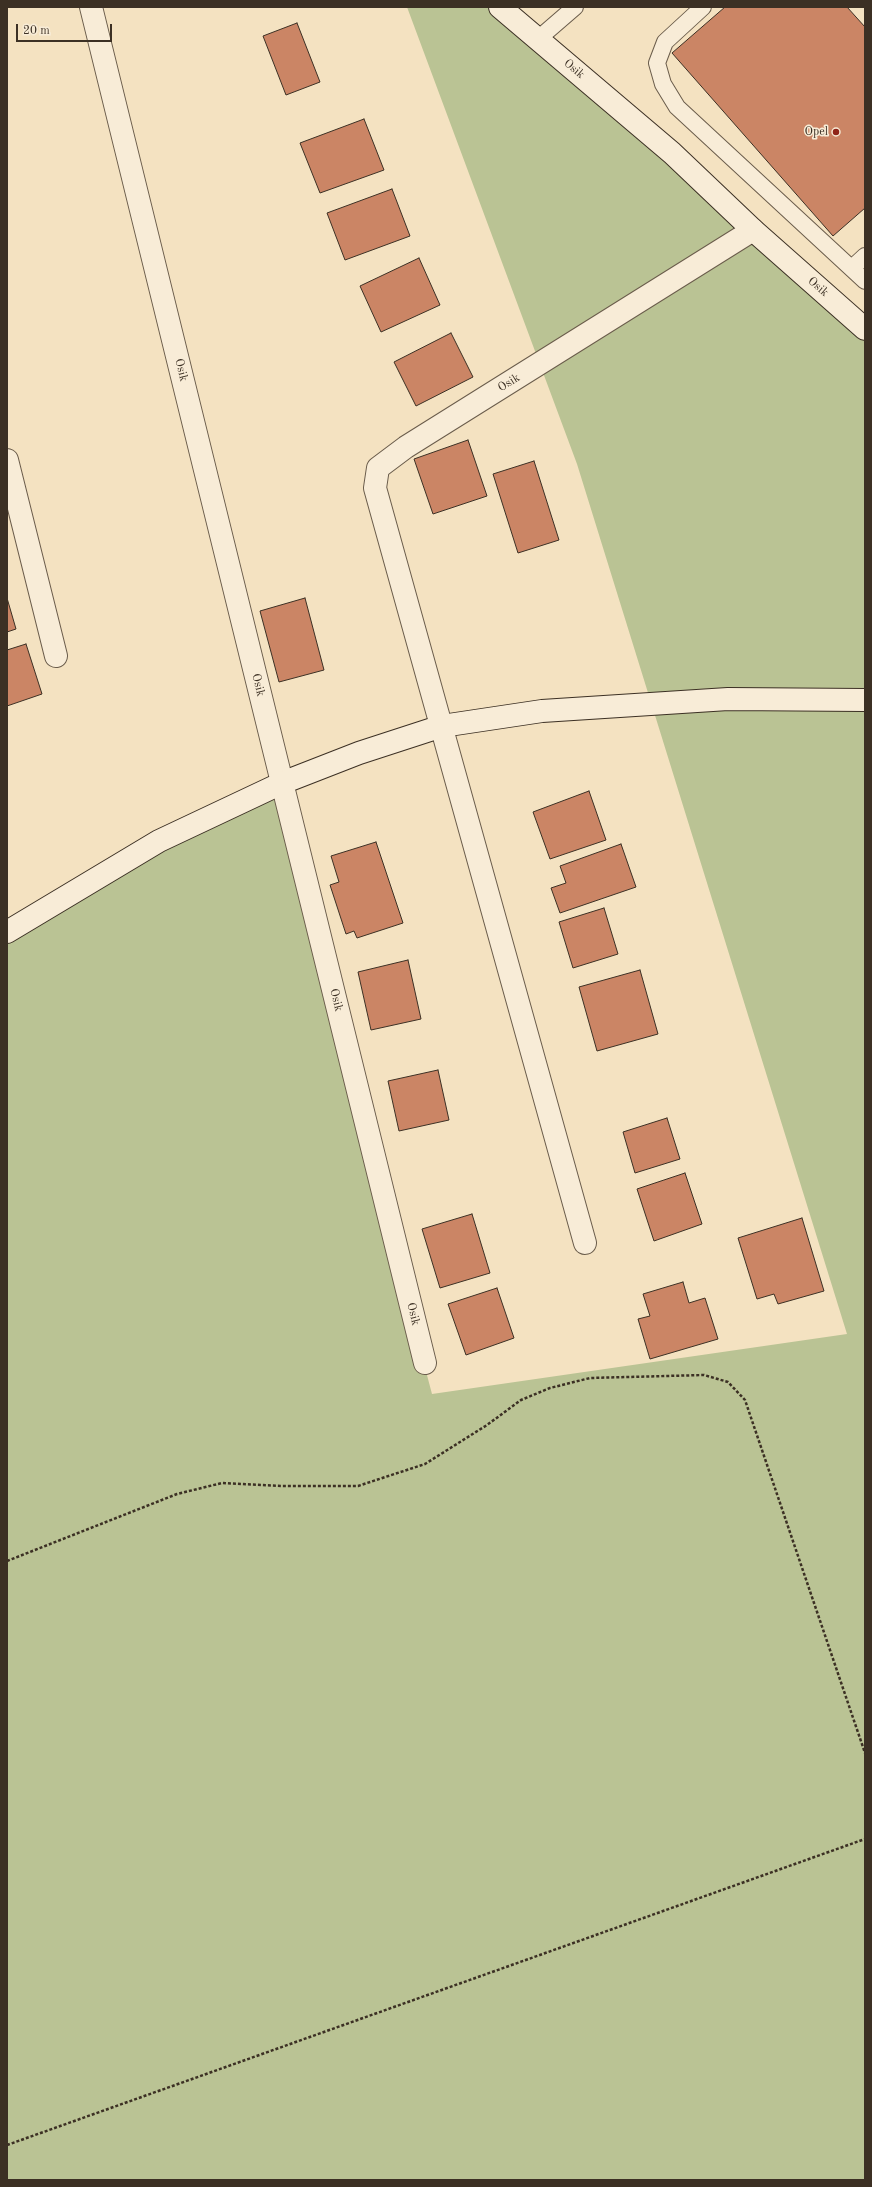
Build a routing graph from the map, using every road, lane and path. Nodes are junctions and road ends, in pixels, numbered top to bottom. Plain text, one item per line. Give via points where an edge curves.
1 (91, 7) edge
2 (500, 7) edge
3 (575, 7) edge
4 (703, 7) edge
5 (538, 39) junction
6 (753, 230) junction
7 (865, 256) edge
8 (852, 268) junction
9 (865, 282) edge
10 (865, 329) edge
11 (7, 460) edge
12 (56, 656) dead end
13 (865, 700) edge
14 (442, 726) junction
15 (282, 783) junction
16 (7, 932) edge
17 (585, 1243) dead end
18 (425, 1363) dead end
19 (7, 1561) edge
20 (865, 1753) edge
21 (865, 1839) edge
22 (7, 2145) edge

1 - 15 street, Osik
2 - 5 street, Osik
3 - 5 lane
4 - 8 lane via 665,42 657,63 663,84 677,107
5 - 6 street, Osik via 672,153
6 - 10 street, Osik
6 - 14 street, Osik via 406,447 378,468 375,488
7 - 8 lane
8 - 9 lane
11 - 12 street
13 - 14 street via 728,700 542,711
14 - 15 street via 359,753
14 - 17 street, Osik
15 - 16 street via 159,841
15 - 18 street, Osik
19 - 20 path via 177,1494 222,1483 358,1486 425,1464 521,1400 550,1388 590,1378 704,1375 728,1382 745,1400
21 - 22 path

